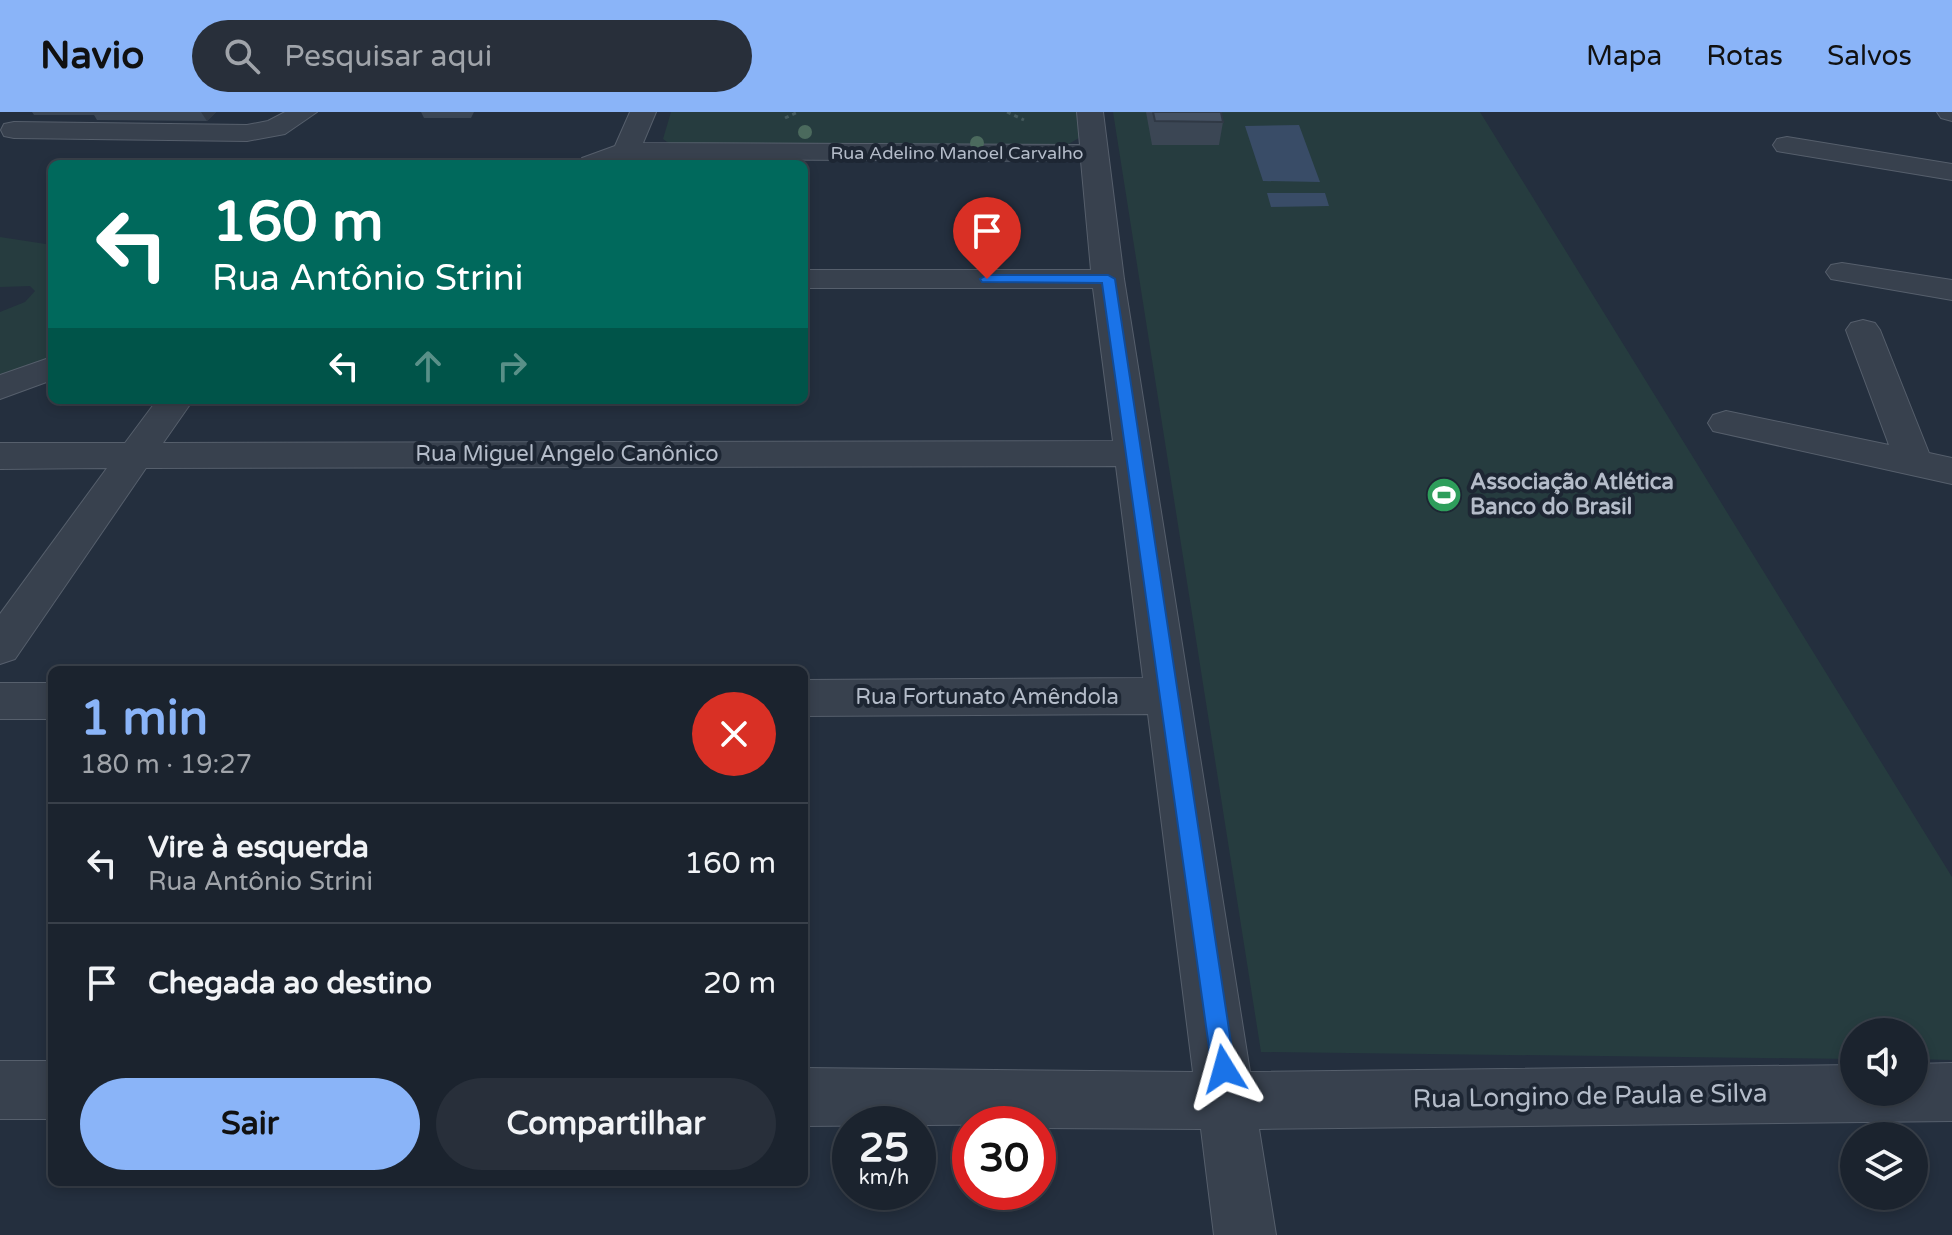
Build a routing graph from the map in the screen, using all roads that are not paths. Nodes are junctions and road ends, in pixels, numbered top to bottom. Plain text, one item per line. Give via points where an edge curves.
1 (304, 112) edge
2 (643, 112) edge
3 (14, 130) dead end
4 (1093, 133) edge
5 (1787, 145) dead end
6 (626, 151) junction
7 (602, 160) edge
8 (1952, 172) edge
9 (1842, 272) dead end
10 (808, 279) edge
11 (1108, 279) junction
12 (1952, 290) edge
13 (1863, 330) dead end
14 (48, 370) edge
15 (0, 388) edge
16 (172, 404) edge
17 (1726, 423) dead end
18 (1134, 453) junction
19 (136, 455) junction
20 (0, 456) edge
21 (1915, 465) junction
22 (1952, 471) edge
23 (0, 647) edge
24 (1170, 696) junction
25 (808, 698) edge
26 (0, 701) edge
27 (48, 701) edge
28 (0, 1090) edge
29 (48, 1090) edge
30 (1952, 1092) edge
31 (808, 1097) edge
32 (1228, 1101) junction
33 (1245, 1235) edge

1 - 3 street via 276,128 237,133
2 - 6 street
4 - 6 street, Rua Adelino Manoel Carvalho
4 - 11 street
5 - 8 street
6 - 7 street
9 - 12 street
10 - 11 street
11 - 18 street
13 - 21 street
14 - 15 street
16 - 19 street
17 - 21 street
18 - 19 street, Rua Miguel Angelo Canônico
18 - 24 street
19 - 20 street, Rua Miguel Angelo Canônico
19 - 23 street
21 - 22 street
24 - 25 street, Rua Fortunato Amêndola
24 - 32 street
26 - 27 street
28 - 29 street
30 - 32 street, Rua Longino de Paula e Silva
31 - 32 street, Rua Longino de Paula e Silva
32 - 33 street

